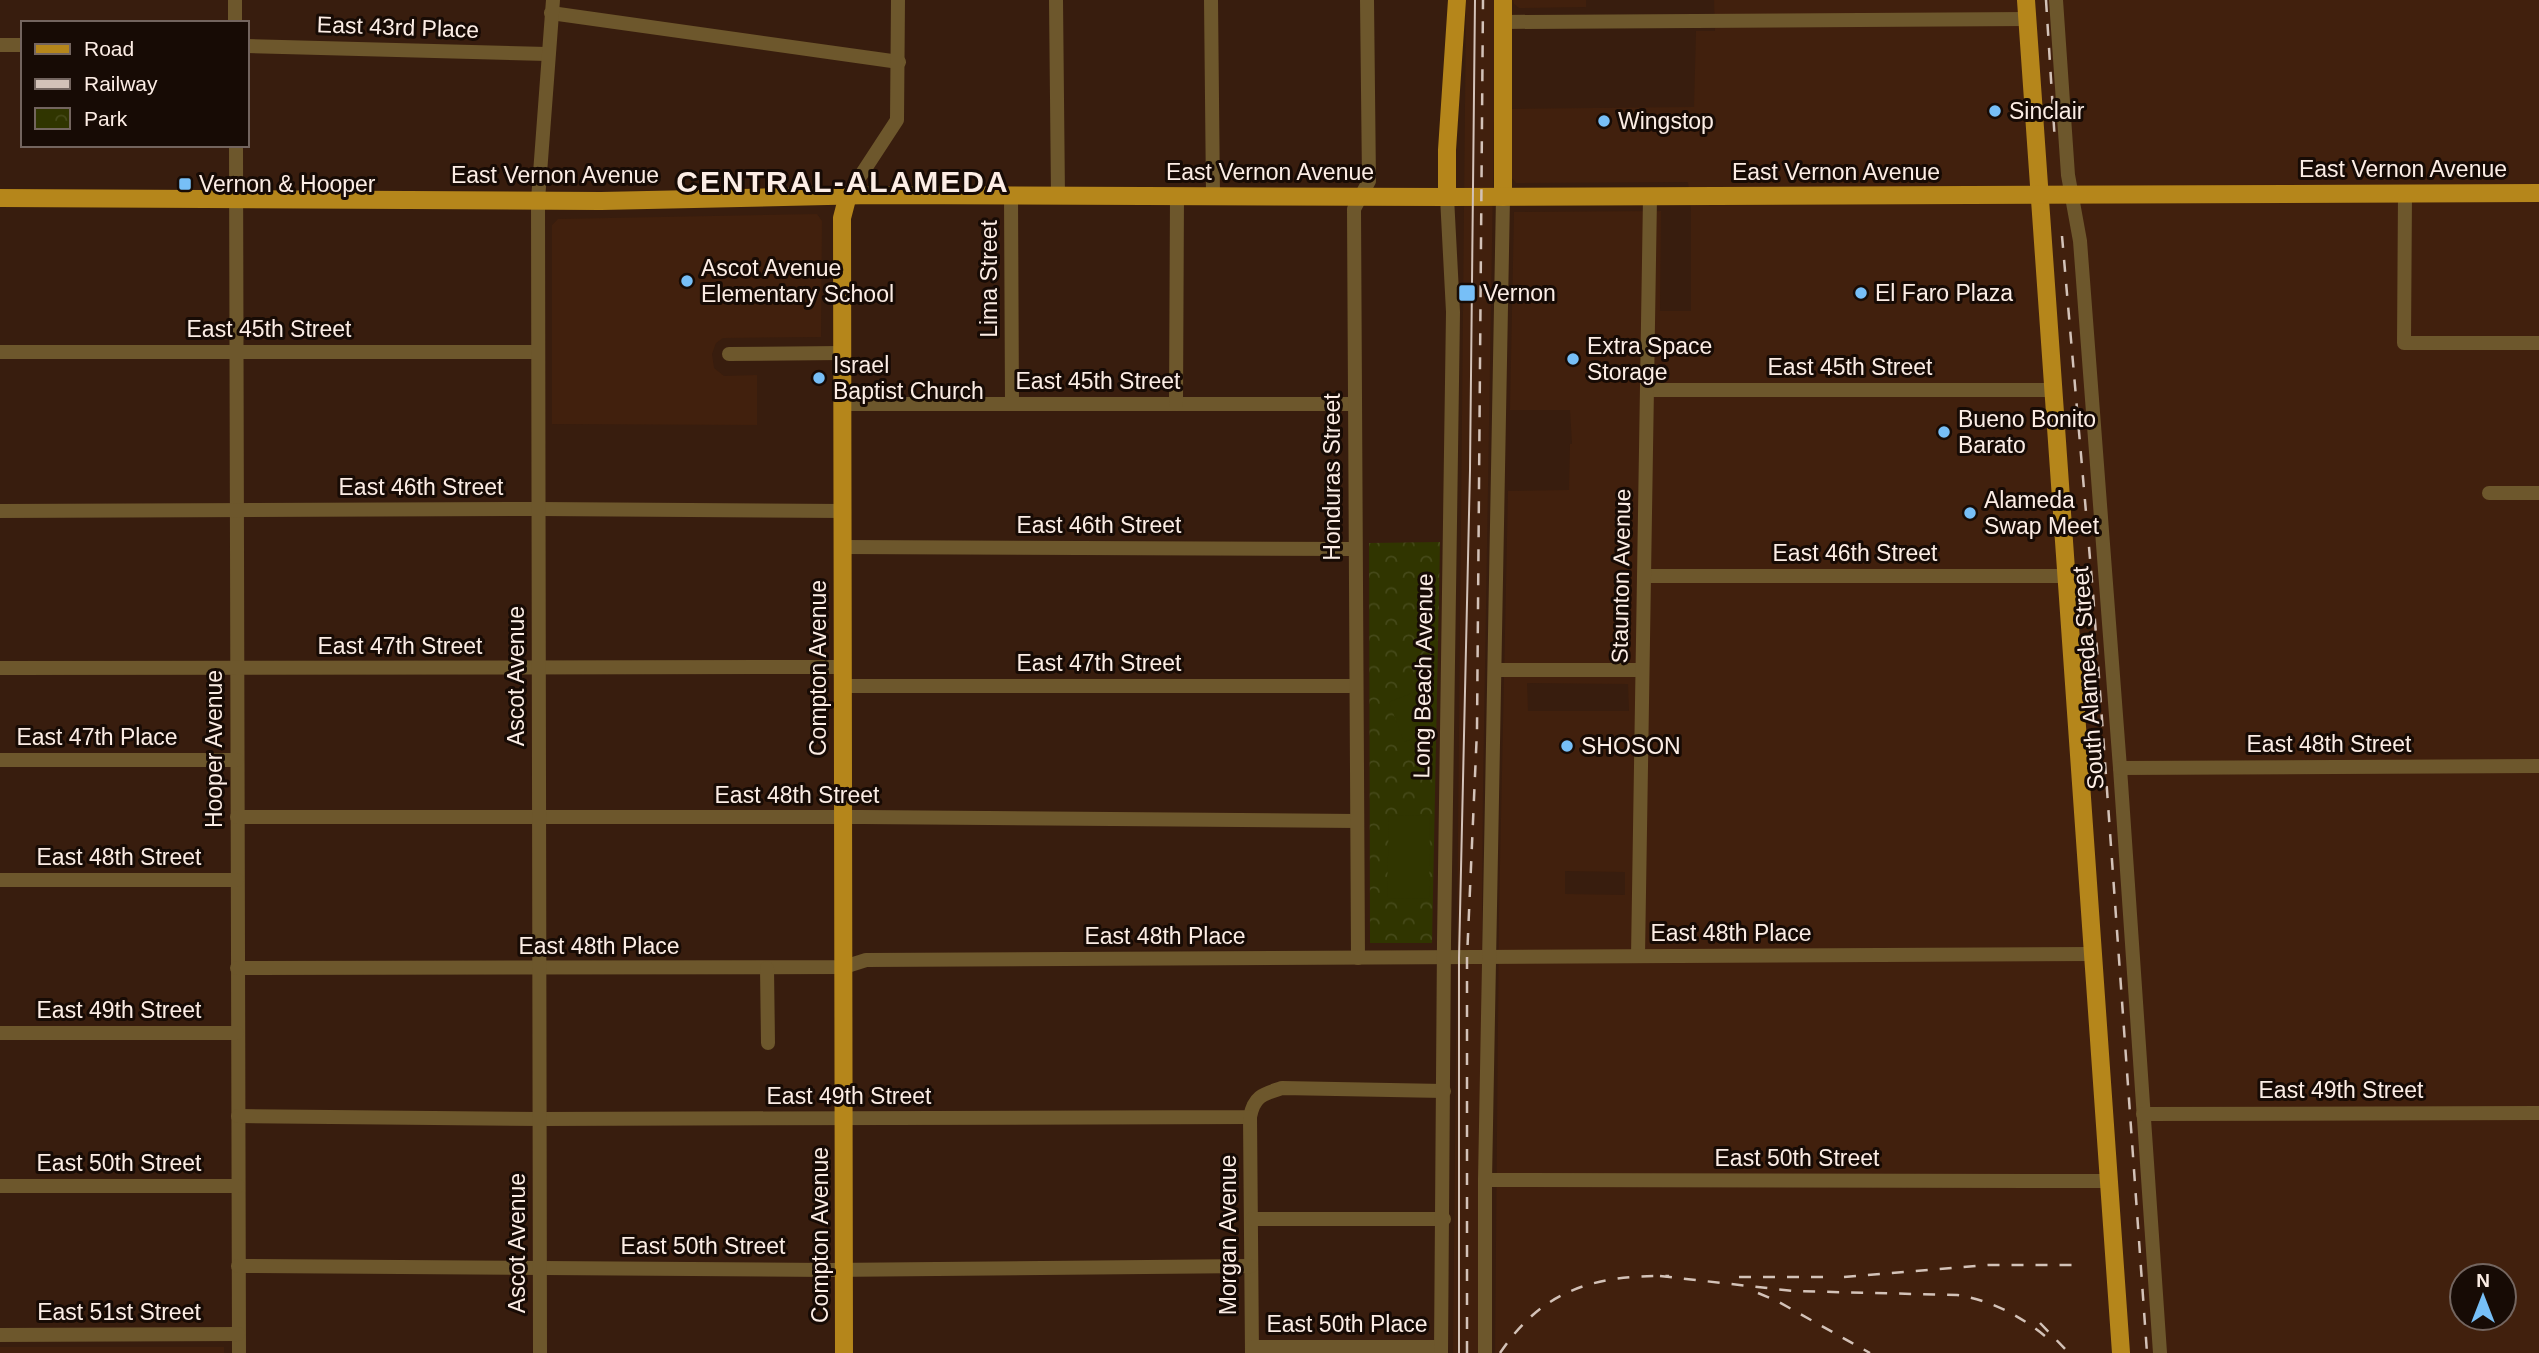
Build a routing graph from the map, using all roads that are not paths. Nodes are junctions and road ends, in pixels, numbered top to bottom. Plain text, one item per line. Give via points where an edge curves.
1 (235, 0) edge
2 (898, 0) edge
3 (1055, 0) edge
4 (1211, 0) edge
5 (1367, 0) edge
6 (1457, 0) edge
7 (1503, 0) edge
8 (2026, 0) edge
9 (2056, 0) edge
10 (552, 6) edge
11 (2028, 19) junction
12 (235, 21) edge
13 (1503, 22) junction
14 (0, 45) edge
15 (21, 45) edge
16 (248, 46) edge
17 (547, 54) junction
18 (899, 62) junction
19 (236, 147) edge
20 (2539, 193) edge
21 (2405, 194) junction
22 (848, 195) junction
23 (1012, 195) junction
24 (2072, 195) junction
25 (1058, 196) junction
26 (1177, 196) junction
27 (1213, 196) junction
28 (2040, 196) junction
29 (1360, 197) junction
30 (1447, 197) junction
31 (1503, 197) junction
32 (1650, 197) junction
33 (0, 198) edge
34 (236, 200) junction
35 (538, 200) junction
36 (2539, 343) edge
37 (0, 352) edge
38 (236, 352) junction
39 (538, 352) junction
40 (842, 353) junction
41 (729, 354) dead end
42 (1647, 390) junction
43 (2054, 390) junction
44 (842, 404) junction
45 (1012, 404) junction
46 (1177, 404) junction
47 (1354, 404) junction
48 (2489, 493) dead end
49 (2539, 493) edge
50 (538, 509) junction
51 (0, 511) edge
52 (236, 511) junction
53 (843, 511) junction
54 (843, 547) junction
55 (1355, 549) junction
56 (1644, 576) junction
57 (2067, 576) junction
58 (842, 667) junction
59 (0, 668) edge
60 (539, 668) junction
61 (237, 669) junction
62 (1495, 670) junction
63 (1642, 670) junction
64 (842, 686) junction
65 (1355, 686) junction
66 (0, 760) edge
67 (237, 760) junction
68 (2539, 766) edge
69 (2120, 768) junction
70 (237, 817) junction
71 (843, 817) junction
72 (539, 818) junction
73 (1356, 821) junction
74 (0, 880) edge
75 (237, 880) junction
76 (2093, 954) junction
77 (1638, 956) junction
78 (1489, 957) junction
79 (1358, 958) junction
80 (1444, 958) junction
81 (844, 967) junction
82 (237, 968) junction
83 (767, 968) junction
84 (541, 970) junction
85 (0, 1033) edge
86 (237, 1033) junction
87 (768, 1043) dead end
88 (1444, 1091) junction
89 (2539, 1113) edge
90 (2143, 1114) junction
91 (238, 1116) junction
92 (1250, 1117) junction
93 (540, 1119) junction
94 (845, 1119) junction
95 (1485, 1181) junction
96 (2109, 1181) junction
97 (0, 1186) edge
98 (238, 1186) junction
99 (1252, 1219) junction
100 (1444, 1219) junction
101 (238, 1266) junction
102 (1251, 1266) junction
103 (540, 1269) junction
104 (845, 1269) junction
105 (238, 1334) junction
106 (0, 1335) edge
107 (1252, 1350) edge
108 (1441, 1350) edge
109 (239, 1353) edge
110 (540, 1353) edge
111 (844, 1353) edge
112 (1485, 1353) edge
113 (2121, 1353) edge
114 (2160, 1353) edge

1 - 12 street
2 - 18 street, Compton Avenue
3 - 25 street
4 - 27 street
5 - 29 street, Honduras Street via 1369,181
6 - 30 main road, Long Beach Avenue
7 - 13 main road
8 - 11 main road, South Alameda Street
9 - 24 street, South Alameda Street
10 - 17 street, Ascot Avenue
10 - 18 street
11 - 13 street
11 - 28 main road, South Alameda Street
13 - 31 main road
14 - 15 street
16 - 17 street, East 43rd Place
17 - 35 street, Ascot Avenue
18 - 22 street, Compton Avenue via 897,120
19 - 34 street, Hooper Avenue
20 - 21 main road, East Vernon Avenue
21 - 24 main road, East Vernon Avenue
21 - 36 street via 2404,343
22 - 23 main road, East Vernon Avenue
22 - 35 main road, East Vernon Avenue
22 - 40 main road, Compton Avenue via 842,218
23 - 25 main road, East Vernon Avenue
23 - 45 street, Lima Street
24 - 28 main road, East Vernon Avenue
24 - 69 street, South Alameda Street via 2080,239
25 - 26 main road, East Vernon Avenue
26 - 27 main road, East Vernon Avenue
26 - 46 street
27 - 29 main road, East Vernon Avenue
28 - 32 main road, East Vernon Avenue
28 - 43 main road, South Alameda Street
29 - 30 main road, East Vernon Avenue
29 - 47 street, Honduras Street via 1354,209
30 - 31 main road, East Vernon Avenue
30 - 80 street, Long Beach Avenue via 1453,312
31 - 32 main road, East Vernon Avenue
31 - 62 street
32 - 42 street, Staunton Avenue
33 - 34 main road, East Vernon Avenue
34 - 35 main road, East Vernon Avenue
34 - 38 street, Hooper Avenue
35 - 39 street, Ascot Avenue
37 - 38 street, East 45th Street
38 - 39 street, East 45th Street
38 - 52 street, Hooper Avenue
39 - 50 street, Ascot Avenue
40 - 41 street
40 - 44 main road, Compton Avenue
42 - 43 street, East 45th Street
42 - 56 street, Staunton Avenue
43 - 57 main road, South Alameda Street
44 - 45 street, East 45th Street
44 - 53 main road, Compton Avenue
45 - 46 street, East 45th Street
46 - 47 street, East 45th Street
47 - 55 street, Honduras Street
48 - 49 street
50 - 52 street, East 46th Street
50 - 53 street, East 46th Street
50 - 60 street, Ascot Avenue
51 - 52 street, East 46th Street
52 - 61 street, Hooper Avenue
53 - 54 main road, Compton Avenue
54 - 55 street, East 46th Street
54 - 58 main road, Compton Avenue
55 - 65 street, Honduras Street
56 - 57 street, East 46th Street
56 - 63 street, Staunton Avenue
57 - 76 main road, South Alameda Street
58 - 60 street, East 47th Street
58 - 64 main road, Compton Avenue
59 - 61 street, East 47th Street
60 - 61 street, East 47th Street
60 - 72 street, Ascot Avenue
61 - 67 street, Hooper Avenue
62 - 63 street
62 - 78 street
63 - 77 street, Staunton Avenue
64 - 65 street, East 47th Street
64 - 71 main road, Compton Avenue
65 - 73 street, Honduras Street
66 - 67 street, East 47th Place
67 - 70 street, Hooper Avenue
68 - 69 street, East 48th Street
69 - 90 street, South Alameda Street
70 - 72 street, East 48th Street
70 - 75 street, Hooper Avenue
71 - 72 street, East 48th Street
71 - 73 street, East 48th Street
71 - 81 main road, Compton Avenue
72 - 84 street, Ascot Avenue
73 - 79 street, Honduras Street
74 - 75 street, East 48th Street
75 - 82 street, Hooper Avenue
76 - 77 street, East 48th Place
76 - 96 main road, South Alameda Street
77 - 78 street, East 48th Place
78 - 80 street, East 48th Place
78 - 95 street
79 - 80 street, East 48th Place
79 - 81 street, East 48th Place via 866,960
80 - 88 street, Long Beach Avenue
81 - 83 street, East 48th Place
81 - 94 main road, Compton Avenue
82 - 84 street, East 48th Place
82 - 86 street, Hooper Avenue
83 - 84 street, East 48th Place
83 - 87 street
84 - 93 street, Ascot Avenue
85 - 86 street, East 49th Street
86 - 91 street, Hooper Avenue
88 - 92 street via 1282,1088 1262,1094 1252,1105
88 - 100 street, Long Beach Avenue
89 - 90 street, East 49th Street
90 - 114 street, South Alameda Street
91 - 93 street, East 49th Street
91 - 98 street, Hooper Avenue
92 - 94 street, East 49th Street
92 - 99 street, Morgan Avenue
93 - 94 street, East 49th Street
93 - 103 street, Ascot Avenue
94 - 104 main road, Compton Avenue
95 - 96 street, East 50th Street
95 - 112 street
96 - 113 main road, South Alameda Street
97 - 98 street, East 50th Street
98 - 101 street, Hooper Avenue
99 - 100 street
99 - 102 street, Morgan Avenue
100 - 108 street, Long Beach Avenue
101 - 103 street, East 50th Street
101 - 105 street, Hooper Avenue
102 - 104 street, East 50th Street
102 - 107 street, Morgan Avenue
103 - 104 street, East 50th Street
103 - 110 street, Ascot Avenue
104 - 111 main road, Compton Avenue
105 - 106 street, East 51st Street
105 - 109 street, Hooper Avenue
107 - 108 street, East 50th Place

